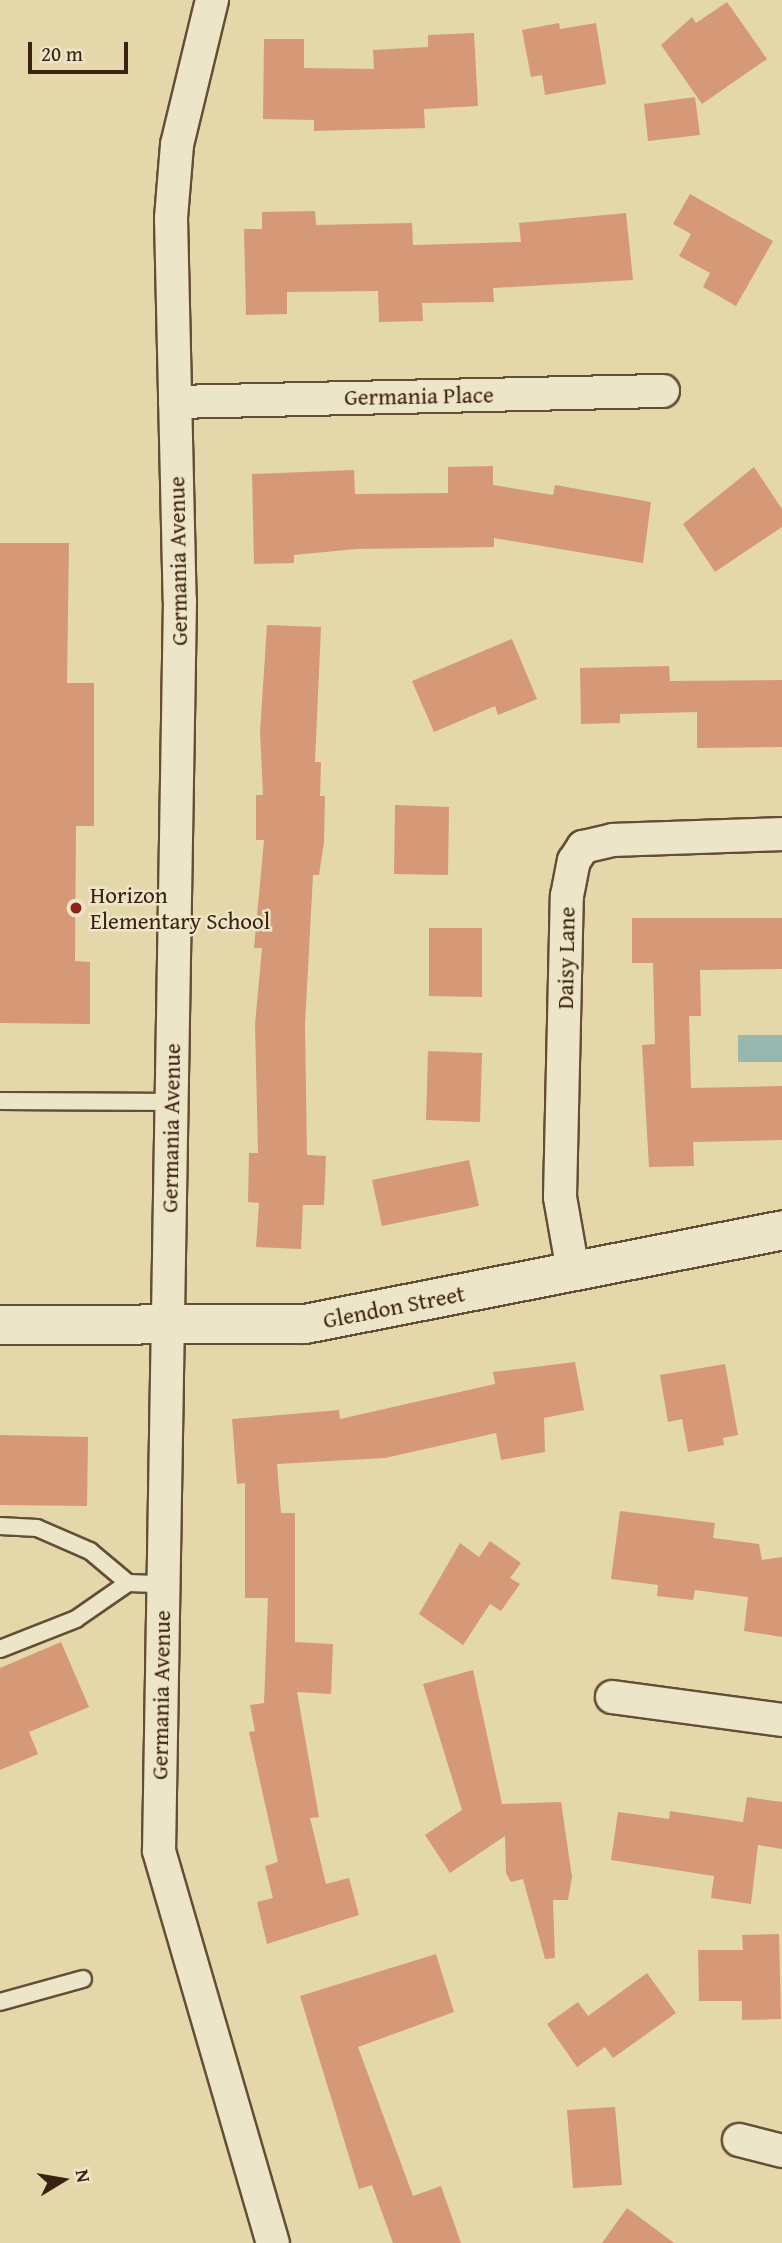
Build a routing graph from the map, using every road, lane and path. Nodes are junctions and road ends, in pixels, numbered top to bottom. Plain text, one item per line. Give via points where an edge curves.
1 (212, 0) edge
2 (663, 391) dead end
3 (175, 402) junction
4 (782, 834) edge
5 (0, 1101) edge
6 (171, 1102) junction
7 (782, 1230) edge
8 (573, 1271) junction
9 (0, 1325) edge
10 (167, 1328) junction
11 (0, 1527) edge
12 (128, 1583) junction
13 (163, 1584) junction
14 (0, 1649) edge
15 (612, 1697) dead end
16 (782, 1720) edge
17 (83, 1979) dead end
18 (0, 2002) edge
19 (739, 2140) dead end
20 (782, 2151) edge
21 (273, 2243) edge

1 - 3 street, Germania Avenue via 173,180
2 - 3 street, Germania Place
3 - 6 street, Germania Avenue via 180,600
4 - 8 street, Daisy Lane via 614,839 583,847 575,861 567,896 560,1197
5 - 6 lane
6 - 10 street, Germania Avenue
7 - 8 street, Glendon Street
8 - 10 street, Glendon Street via 329,1322
9 - 10 street, Glendon Street
10 - 13 street, Germania Avenue
11 - 12 lane via 37,1528 90,1551
12 - 13 lane
12 - 14 lane via 76,1619
13 - 21 street, Germania Avenue via 161,1873
15 - 16 street
17 - 18 lane
19 - 20 street

